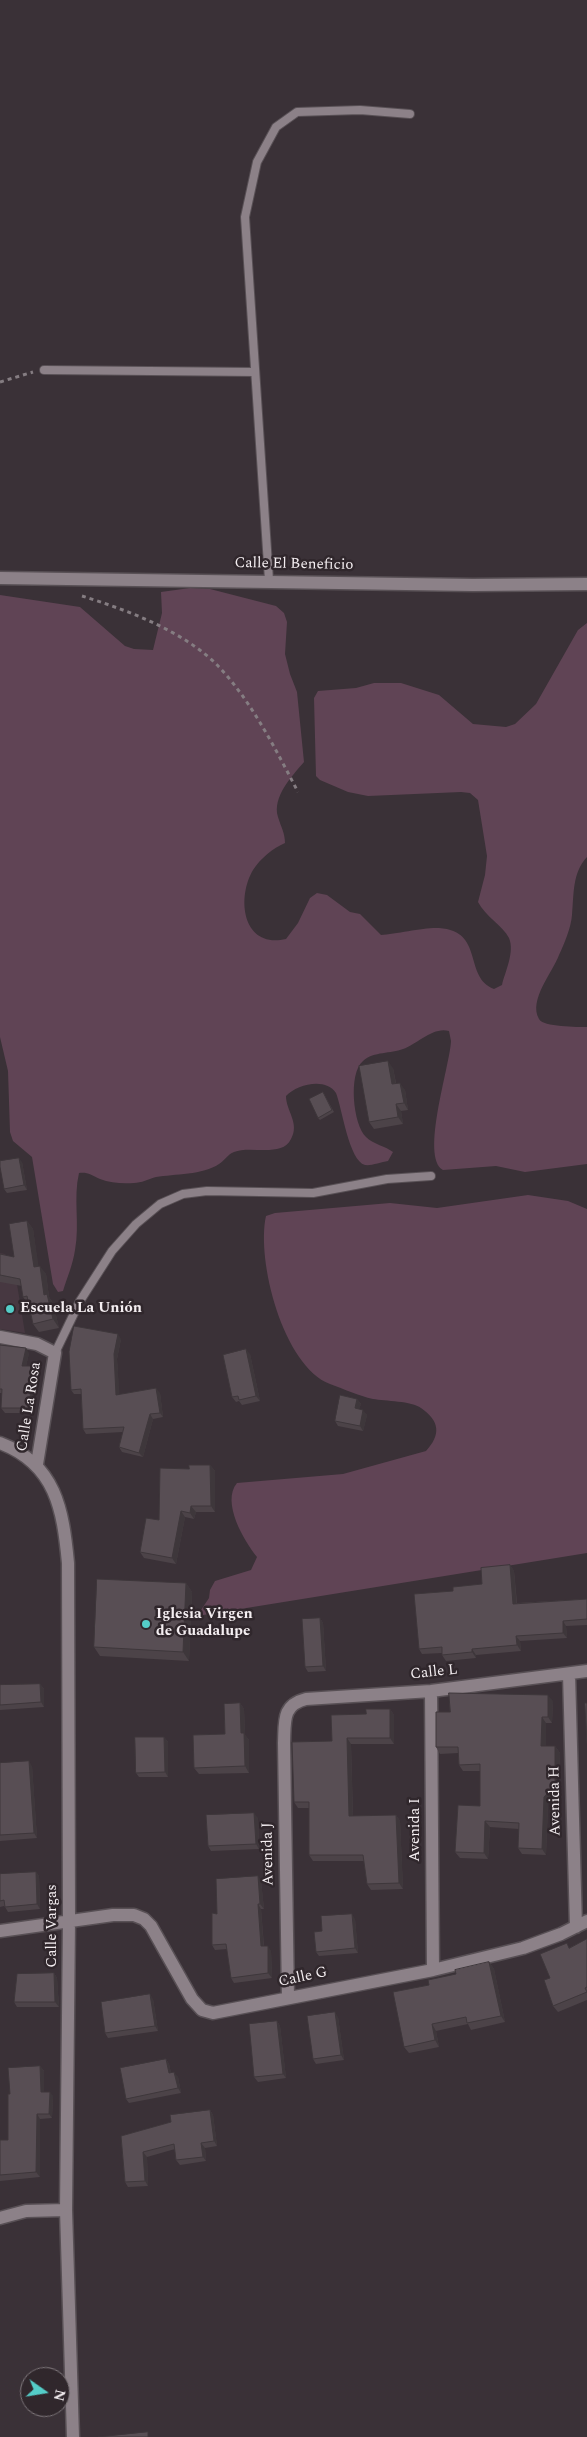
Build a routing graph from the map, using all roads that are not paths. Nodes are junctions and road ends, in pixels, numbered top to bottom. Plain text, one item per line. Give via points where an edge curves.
1 (410, 114) dead end
2 (44, 370) road end
3 (255, 372) junction
4 (0, 578) edge
5 (269, 580) junction
6 (587, 584) edge
7 (431, 1176) dead end
8 (0, 1338) edge
9 (55, 1353) junction
10 (0, 1443) edge
11 (37, 1464) junction
12 (587, 1671) edge
13 (569, 1674) junction
14 (431, 1691) junction
15 (287, 1710) joint
16 (587, 1920) edge
17 (69, 1921) junction
18 (576, 1927) junction
19 (0, 1931) edge
20 (433, 1970) junction
21 (288, 1998) junction
22 (66, 2210) junction
23 (0, 2218) edge
24 (73, 2437) edge

1 - 3 lane via 360,110 297,112 276,126 257,162 245,217
2 - 3 lane
3 - 5 lane
4 - 5 street, Calle El Beneficio
5 - 6 street, Calle El Beneficio
7 - 9 lane via 387,1179 313,1192 207,1191 183,1194 160,1204 136,1224 112,1251 80,1301
8 - 9 street, Calle La Rosa via 37,1344
9 - 11 street, Calle La Rosa
10 - 11 street, Calle Vargas
11 - 17 street, Calle Vargas via 57,1499 65,1525 68,1563
12 - 13 street, Calle L
13 - 14 street, Calle L
13 - 18 street, Avenida H
14 - 15 street, Calle L via 306,1698 294,1702
14 - 20 street, Avenida I
15 - 21 street, Avenida J via 284,1743
16 - 18 street, Calle G
17 - 19 street, Calle G
17 - 21 street, Calle G via 113,1914 144,1919 192,1999 202,2010 224,2013
17 - 22 street, Calle Vargas
18 - 20 street, Calle G via 523,1948
20 - 21 street, Calle G
22 - 23 street via 26,2211
22 - 24 street, Calle Vargas

